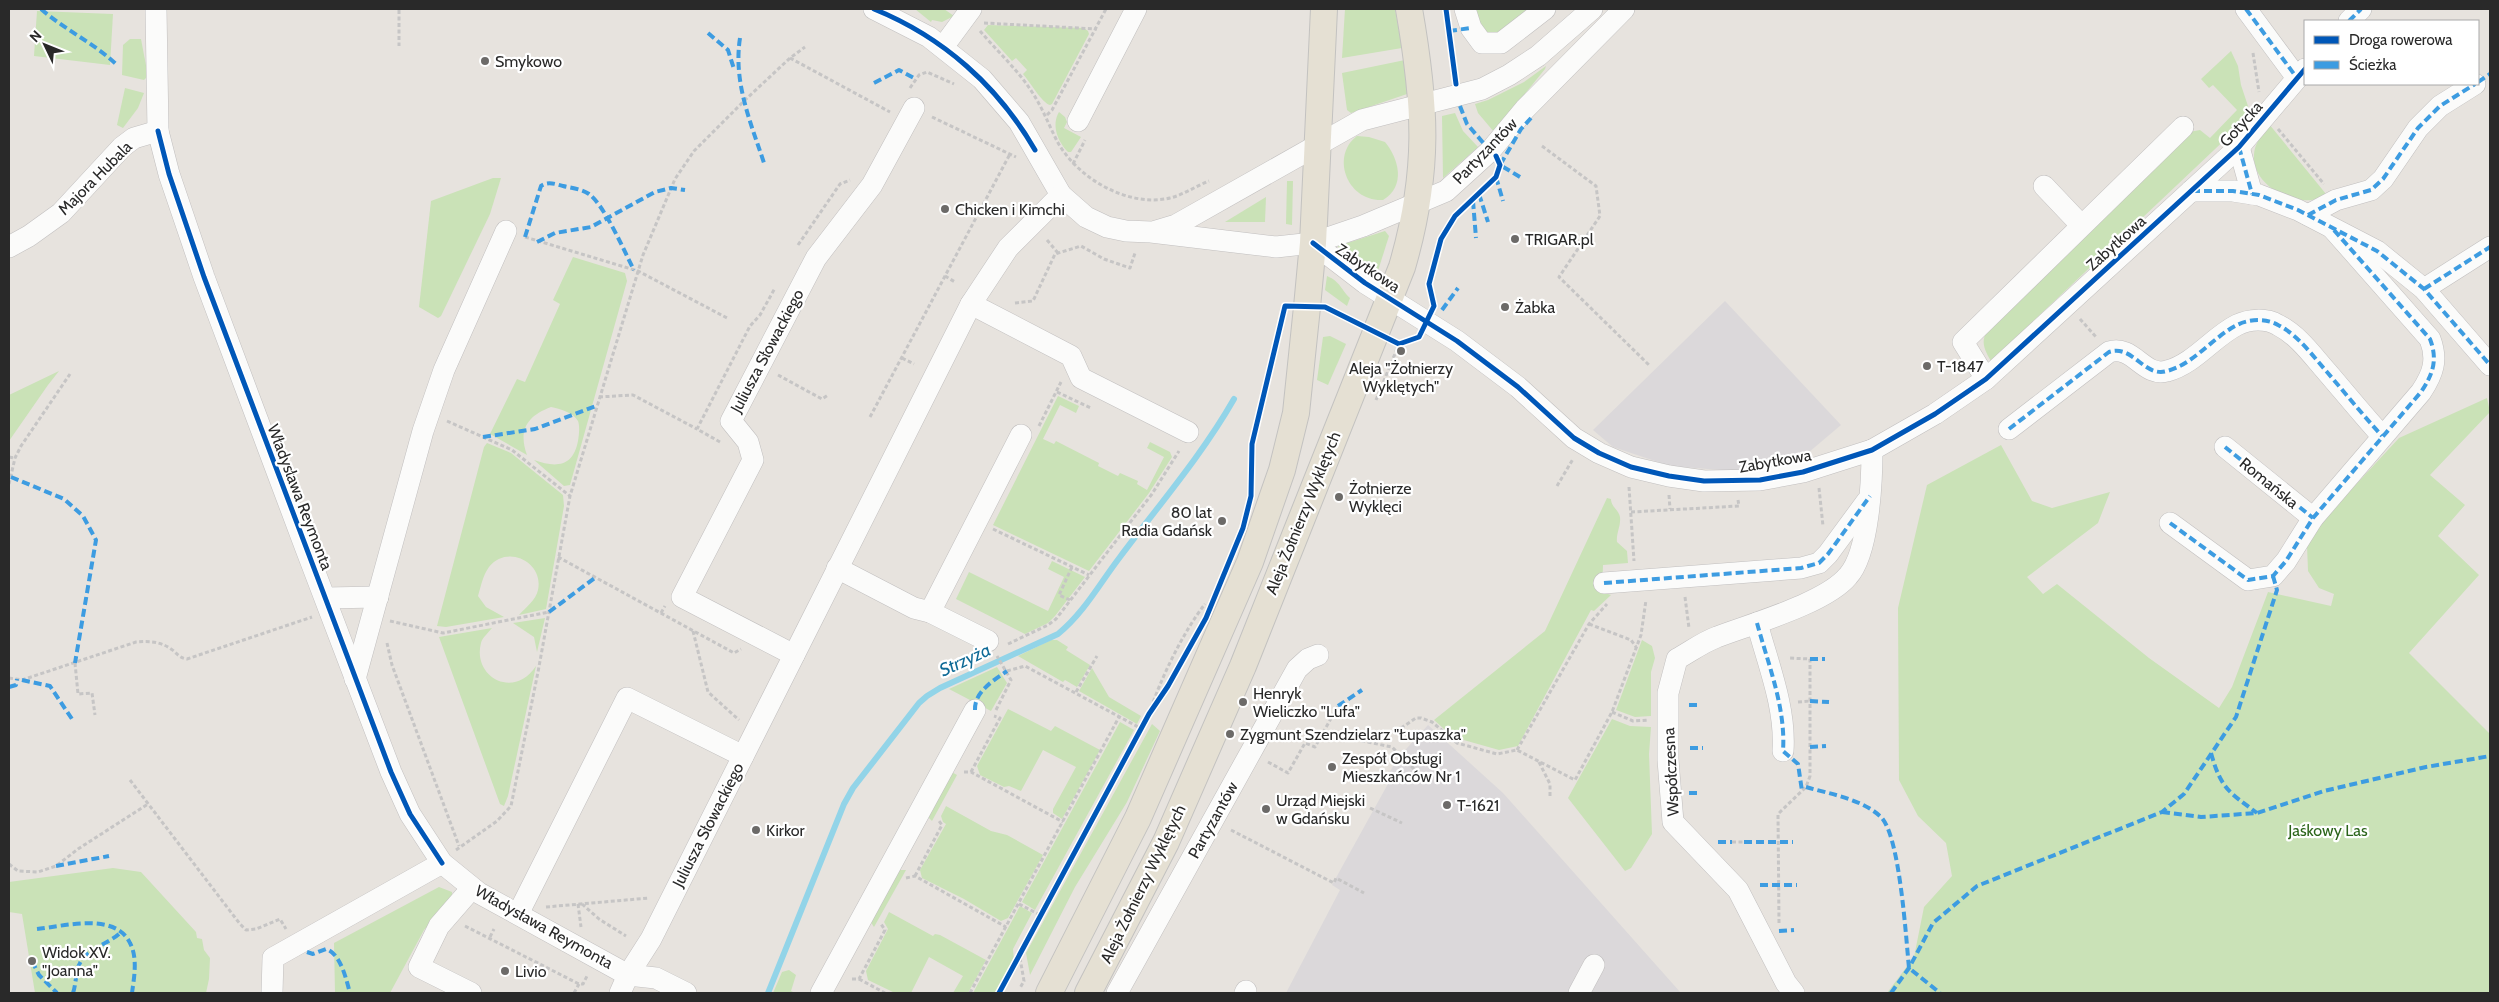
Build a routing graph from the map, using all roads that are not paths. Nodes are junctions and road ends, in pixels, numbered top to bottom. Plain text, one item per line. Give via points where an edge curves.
1 (156, 9) edge
2 (874, 9) edge
3 (1136, 9) edge
4 (1324, 9) edge
5 (1409, 9) edge
6 (1465, 9) edge
7 (1545, 9) edge
8 (1592, 9) edge
9 (1624, 9) edge
10 (2246, 9) edge
11 (2361, 9) edge
12 (977, 16) edge
13 (2350, 20) edge
14 (942, 47) junction
15 (2301, 73) edge
16 (2490, 74) edge
17 (2479, 81) edge
18 (2473, 85) edge
19 (1423, 104) junction
20 (914, 108) road end
21 (1078, 121) dead end
22 (2183, 127) dead end
23 (158, 130) junction
24 (1317, 144) junction
25 (2239, 147) junction
26 (2044, 186) dead end
27 (2191, 191) junction
28 (2252, 194) junction
29 (1061, 195) junction
30 (1418, 204) junction
31 (2308, 215) junction
32 (2081, 225) junction
33 (2333, 229) junction
34 (1151, 232) junction
35 (514, 238) road end
36 (1313, 242) junction
37 (9, 247) edge
38 (2490, 247) edge
39 (2424, 289) junction
40 (1391, 299) junction
41 (971, 304) junction
42 (2490, 365) edge
43 (1986, 379) junction
44 (2009, 429) dead end
45 (1188, 432) dead end
46 (1021, 436) dead end
47 (2382, 436) junction
48 (2225, 447) dead end
49 (1872, 450) junction
50 (1870, 496) junction
51 (2313, 518) junction
52 (2170, 523) dead end
53 (837, 568) junction
54 (1604, 583) dead end
55 (378, 597) junction
56 (321, 607) junction
57 (930, 612) junction
58 (1757, 623) junction
59 (995, 647) road end
60 (794, 655) junction
61 (1318, 655) dead end
62 (355, 679) junction
63 (984, 712) road end
64 (1783, 751) dead end
65 (743, 756) junction
66 (447, 858) junction
67 (472, 888) junction
68 (518, 914) junction
69 (1594, 965) dead end
70 (624, 984) edge
71 (272, 993) edge
72 (471, 993) edge
73 (686, 993) edge
74 (821, 993) edge
75 (1049, 993) edge
76 (1088, 993) edge
77 (1116, 993) edge
78 (1579, 993) edge
79 (1794, 993) edge

1 - 23 street
2 - 14 street, Partyzantów via 912,27
3 - 21 street
4 - 24 main road, Aleja Żołnierzy Wyklętych
5 - 19 main road, Aleja Żołnierzy Wyklętych
6 - 7 street via 1471,28 1482,43 1501,43
8 - 19 street via 1538,56 1509,75 1482,88
9 - 30 street, Partyzantów via 1525,110 1490,151 1446,191
10 - 15 street, Gotycka
11 - 13 street
12 - 14 street
14 - 29 street, Partyzantów via 982,79 1010,110
15 - 25 street, Gotycka
16 - 17 street
18 - 31 street via 2440,106 2418,128 2383,180 2371,190 2336,200
19 - 24 street via 1362,120
19 - 30 main road, Aleja Żołnierzy Wyklętych via 1424,152
20 - 60 street, Juliusza Słowackiego via 872,185 816,258 730,421 748,442 753,460 682,597
22 - 32 street
23 - 37 street, Majora Hubala via 134,138 122,147 61,213
23 - 56 street, Władysława Reymonta via 169,174 204,277
24 - 34 street via 1176,226
24 - 36 main road, Aleja Żołnierzy Wyklętych
25 - 27 street, Gotycka
25 - 28 street, Gotycka
26 - 32 street
27 - 28 street
27 - 43 street, Zabytkowa
28 - 31 street
29 - 34 street, Partyzantów via 1086,217 1107,227
29 - 41 street, Juliusza Słowackiego via 1008,248
30 - 36 street, Partyzantów
30 - 40 main road, Aleja Żołnierzy Wyklętych
31 - 33 street
32 - 43 street via 1963,342
33 - 39 street via 2377,250
33 - 47 street via 2430,339 2433,348 2432,376
34 - 36 street, Partyzantów via 1263,247
35 - 55 street via 444,370 420,441
36 - 40 street, Zabytkowa via 1343,268
36 - 75 main road, Aleja Żołnierzy Wyklętych via 1296,413 1270,507 1250,562 1138,818
38 - 39 street
39 - 42 street
40 - 49 street, Zabytkowa via 1468,348 1518,387 1574,438 1631,467 1704,481 1760,480 1803,472
40 - 76 main road, Aleja Żołnierzy Wyklętych via 1243,666 1170,833
41 - 45 street via 1071,356 1081,378
41 - 53 street, Juliusza Słowackiego
43 - 49 street, Zabytkowa via 1935,414
44 - 47 street via 2109,352 2122,350 2148,368 2165,372 2178,368 2237,325 2265,320 2299,340
46 - 57 street
47 - 51 street
48 - 51 street, Romańska
49 - 50 street, Współczesna
50 - 54 street via 1819,563 1801,568 1640,575
50 - 58 street, Współczesna via 1860,553 1849,575 1834,590
51 - 52 street via 2273,576 2259,580 2248,580 2238,575
53 - 57 street via 914,608
53 - 60 street, Juliusza Słowackiego
55 - 56 street
55 - 62 street
56 - 62 street, Władysława Reymonta
57 - 59 street
58 - 64 street via 1779,703
58 - 79 street, Współczesna via 1715,638 1677,659 1668,693 1668,760 1673,822 1738,890
60 - 65 street, Juliusza Słowackiego
61 - 77 street, Partyzantów via 1297,669
62 - 66 street, Władysława Reymonta via 410,814
63 - 74 street
65 - 68 street via 626,698
65 - 70 street, Juliusza Słowackiego via 651,939
66 - 67 street, Władysława Reymonta
66 - 71 street via 273,958
67 - 68 street, Władysława Reymonta
67 - 72 street via 439,926 419,967
68 - 70 street, Władysława Reymonta
69 - 78 street
70 - 73 street, Władysława Reymonta via 656,978

